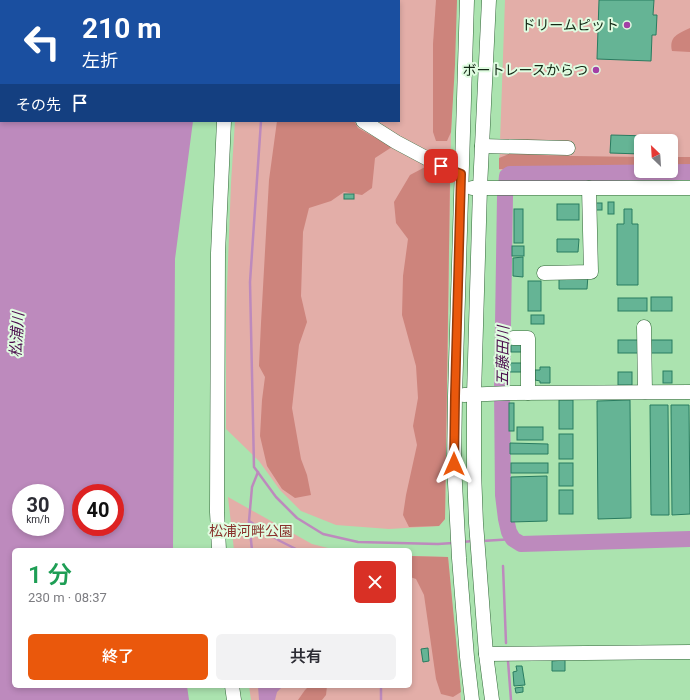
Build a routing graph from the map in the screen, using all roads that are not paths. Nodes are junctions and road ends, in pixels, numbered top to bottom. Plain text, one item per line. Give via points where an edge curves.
1 (467, 0) edge
2 (489, 0) edge
3 (224, 122) edge
4 (365, 122) edge
5 (482, 146) junction
6 (568, 148) dead end
7 (461, 174) junction
8 (461, 188) junction
9 (480, 188) junction
10 (589, 188) junction
11 (690, 188) edge
12 (544, 273) dead end
13 (644, 327) dead end
14 (513, 338) dead end
15 (645, 392) junction
16 (690, 392) edge
17 (528, 393) junction
18 (474, 395) junction
19 (455, 396) junction
20 (219, 548) edge
21 (690, 652) edge
22 (486, 654) junction
23 (232, 688) edge
24 (234, 700) edge
25 (472, 700) edge
26 (492, 700) edge

1 - 7 street
2 - 5 street
3 - 20 street via 218,253
4 - 7 street via 396,142
5 - 6 street
5 - 9 street
7 - 8 street
8 - 9 street
8 - 19 street
9 - 10 street
9 - 18 street
10 - 11 street
10 - 12 street via 591,272
13 - 15 street
14 - 17 street via 528,338
15 - 16 street
15 - 17 street
17 - 18 street
18 - 19 street
18 - 22 street via 476,523
19 - 25 street via 454,464 457,524
21 - 22 street
22 - 26 street
23 - 24 street

